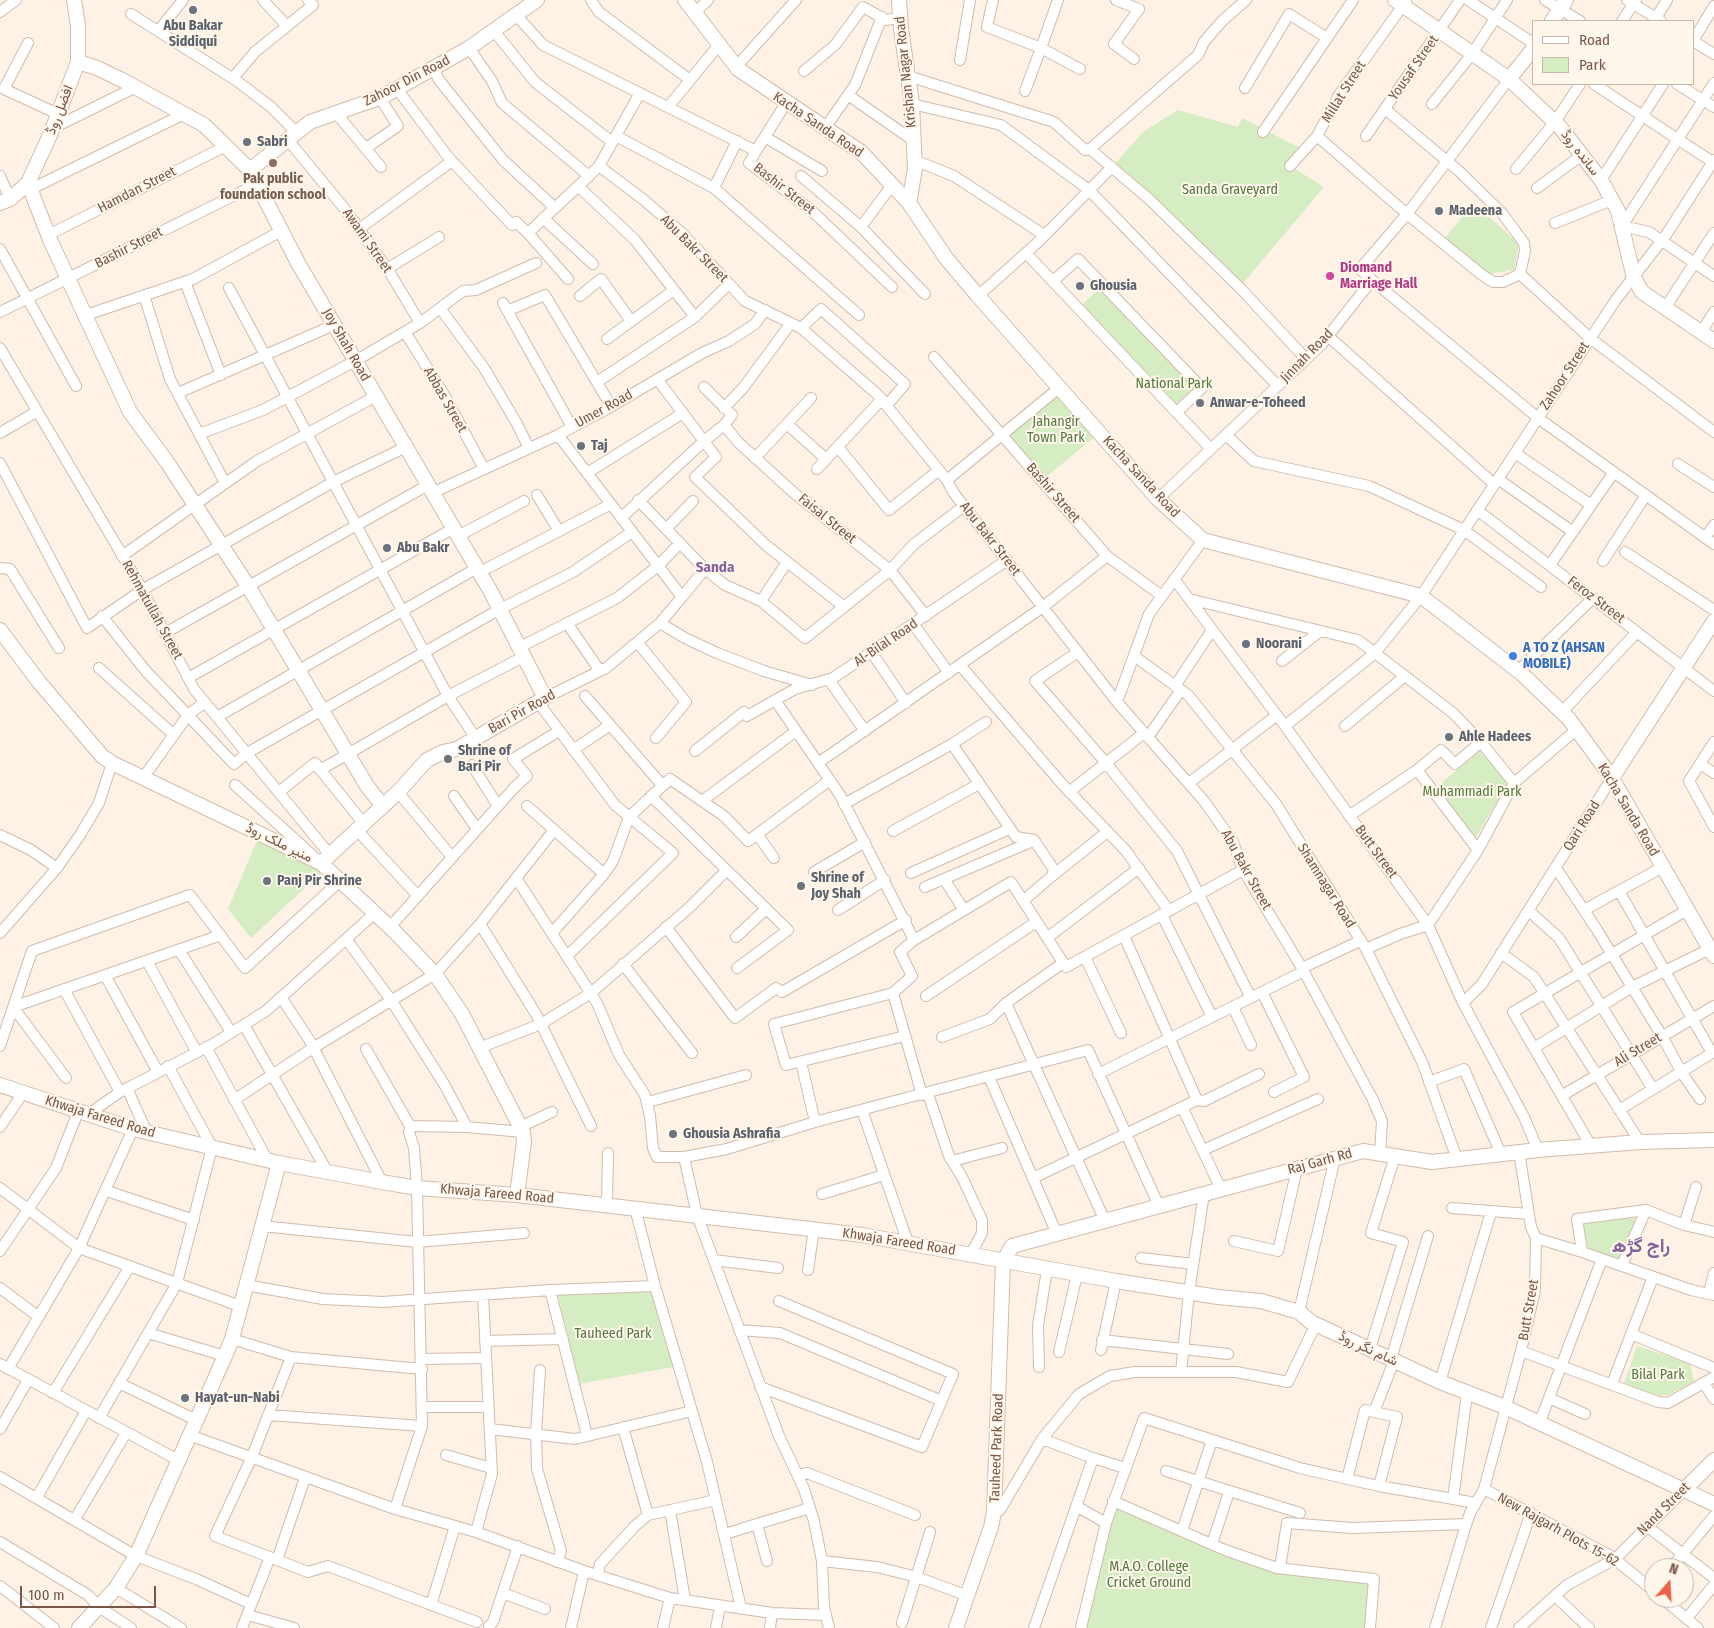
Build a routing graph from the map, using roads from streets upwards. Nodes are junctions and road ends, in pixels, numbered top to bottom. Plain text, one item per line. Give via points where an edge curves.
1 (74, 0) edge
2 (183, 0) edge
3 (263, 0) edge
4 (308, 0) edge
5 (538, 0) edge
6 (591, 0) edge
7 (685, 0) edge
8 (708, 0) edge
9 (796, 0) edge
10 (899, 0) edge
11 (970, 0) edge
12 (993, 0) edge
13 (1058, 0) edge
14 (1116, 0) edge
15 (1246, 0) edge
16 (1353, 0) edge
17 (1460, 0) edge
18 (1468, 0) edge
19 (1507, 0) edge
20 (1545, 0) edge
21 (1667, 0) edge
22 (11, 1) edge
23 (1401, 2) edge
24 (1632, 2) edge
25 (1563, 5) edge
26 (1714, 6) edge
27 (0, 12) edge
28 (696, 12) junction
29 (131, 14) dead end
30 (516, 15) junction
31 (882, 17) junction
32 (900, 18) junction
33 (1495, 18) junction
34 (1553, 20) edge
35 (1579, 20) edge
36 (1623, 20) edge
37 (1657, 20) edge
38 (287, 26) junction
39 (159, 30) junction
40 (494, 30) junction
41 (1440, 31) junction
42 (1327, 38) junction
43 (1694, 39) edge
44 (1532, 42) edge
45 (1694, 42) edge
46 (28, 43) dead end
47 (718, 46) junction
48 (468, 48) junction
49 (1041, 48) junction
50 (1532, 50) edge
51 (1472, 54) junction
52 (1714, 54) edge
53 (1134, 59) dead end
54 (960, 60) dead end
55 (78, 62) junction
56 (736, 67) junction
57 (433, 68) junction
58 (1080, 69) dead end
59 (804, 71) dead end
60 (908, 76) junction
61 (233, 78) junction
62 (1509, 79) junction
63 (690, 80) junction
64 (1714, 83) edge
65 (1579, 85) edge
66 (1662, 85) edge
67 (1679, 85) edge
68 (136, 88) junction
69 (397, 88) junction
70 (1245, 88) dead end
71 (1608, 88) edge
72 (1, 91) edge
73 (1025, 91) dead end
74 (640, 93) junction
75 (848, 95) junction
76 (380, 98) junction
77 (1703, 100) junction
78 (786, 103) junction
79 (912, 104) junction
80 (1432, 104) dead end
81 (668, 107) junction
82 (1714, 107) edge
83 (1385, 109) junction
84 (336, 113) junction
85 (58, 114) junction
86 (184, 114) junction
87 (1643, 116) junction
88 (1555, 122) junction
89 (53, 128) junction
90 (825, 128) junction
91 (1263, 132) dead end
92 (292, 136) junction
93 (765, 136) junction
94 (1318, 136) junction
95 (1366, 136) dead end
96 (614, 139) junction
97 (914, 140) junction
98 (1679, 140) junction
99 (737, 141) junction
100 (226, 146) junction
101 (366, 148) junction
102 (1090, 149) junction
103 (756, 151) junction
104 (1582, 155) junction
105 (914, 160) junction
106 (1447, 160) junction
107 (452, 161) junction
108 (1714, 162) edge
109 (599, 166) junction
110 (1290, 166) dead end
111 (382, 167) dead end
112 (1112, 167) junction
113 (1516, 169) dead end
114 (250, 170) junction
115 (822, 171) dead end
116 (0, 176) edge
117 (589, 176) junction
118 (801, 176) dead end
119 (1601, 180) junction
120 (257, 184) junction
121 (892, 185) junction
122 (29, 186) junction
123 (578, 186) junction
124 (714, 188) junction
125 (1537, 188) dead end
126 (1089, 190) junction
127 (1612, 200) junction
128 (5, 201) edge
129 (909, 203) junction
130 (555, 208) junction
131 (1407, 214) junction
132 (543, 218) junction
133 (1555, 224) dead end
134 (1622, 226) junction
135 (861, 227) junction
136 (360, 229) junction
137 (282, 231) junction
138 (528, 233) junction
139 (1714, 234) edge
140 (48, 235) junction
141 (1044, 235) junction
142 (439, 237) dead end
143 (1661, 242) junction
144 (0, 250) edge
145 (1026, 253) junction
146 (536, 263) dead end
147 (593, 264) dead end
148 (1695, 264) junction
149 (387, 270) junction
150 (1520, 274) junction
151 (1714, 276) edge
152 (1634, 278) junction
153 (68, 279) junction
154 (568, 279) dead end
155 (1372, 280) junction
156 (1052, 281) junction
157 (185, 282) junction
158 (729, 284) junction
159 (892, 287) dead end
160 (229, 288) dead end
161 (674, 290) junction
162 (926, 294) dead end
163 (144, 296) junction
164 (580, 296) dead end
165 (978, 296) junction
166 (28, 299) junction
167 (440, 308) junction
168 (1665, 308) junction
169 (765, 310) junction
170 (0, 312) edge
171 (1714, 312) edge
172 (86, 315) junction
173 (859, 315) dead end
174 (696, 317) junction
175 (631, 321) junction
176 (420, 323) junction
177 (791, 323) junction
178 (334, 325) junction
179 (801, 328) junction
180 (405, 332) junction
181 (1701, 332) junction
182 (1328, 336) junction
183 (1590, 338) junction
184 (607, 339) dead end
185 (1714, 341) edge
186 (0, 348) edge
187 (266, 356) junction
188 (934, 357) dead end
189 (1306, 359) junction
190 (355, 361) junction
191 (221, 375) junction
192 (656, 379) junction
193 (597, 382) junction
194 (76, 386) dead end
195 (1278, 386) junction
196 (704, 387) dead end
197 (1059, 388) junction
198 (178, 393) junction
199 (287, 396) junction
200 (376, 396) junction
201 (811, 398) dead end
202 (884, 402) junction
203 (611, 406) junction
204 (724, 408) junction
205 (36, 412) junction
206 (1177, 412) junction
207 (683, 414) junction
208 (1538, 418) junction
209 (787, 424) junction
210 (724, 426) junction
211 (572, 427) junction
212 (1714, 432) edge
213 (0, 433) edge
214 (307, 433) junction
215 (199, 434) junction
216 (1003, 434) junction
217 (558, 435) junction
218 (1226, 435) junction
219 (704, 440) junction
220 (406, 447) junction
221 (838, 447) junction
222 (529, 448) junction
223 (1211, 449) junction
224 (1515, 453) junction
225 (755, 458) junction
226 (826, 458) junction
227 (0, 463) edge
228 (1678, 464) dead end
229 (484, 469) junction
230 (817, 469) dead end
231 (939, 470) junction
232 (1614, 472) junction
233 (587, 473) junction
234 (947, 480) junction
235 (1496, 481) junction
236 (333, 482) junction
237 (225, 483) junction
238 (1714, 487) edge
239 (430, 489) junction
240 (536, 495) dead end
241 (1646, 495) junction
242 (1158, 499) junction
243 (638, 500) junction
244 (524, 501) dead end
245 (693, 501) dead end
246 (195, 504) junction
247 (611, 504) junction
248 (1591, 505) junction
249 (964, 506) junction
250 (1477, 510) junction
251 (621, 518) junction
252 (356, 525) junction
253 (1714, 525) edge
254 (666, 529) junction
255 (1464, 530) junction
256 (559, 531) junction
257 (456, 532) junction
258 (632, 532) junction
259 (1573, 532) junction
260 (1203, 540) junction
261 (1710, 541) edge
262 (680, 543) junction
263 (222, 545) junction
264 (1626, 552) dead end
265 (122, 556) junction
266 (1108, 556) junction
267 (1007, 560) junction
268 (1603, 561) dead end
269 (787, 562) junction
270 (1550, 565) junction
271 (658, 566) junction
272 (0, 568) edge
273 (705, 569) junction
274 (380, 570) junction
275 (478, 570) junction
276 (890, 570) junction
277 (1174, 579) junction
278 (248, 586) junction
279 (1541, 587) dead end
280 (142, 590) junction
281 (1162, 596) junction
282 (1420, 596) junction
283 (682, 597) junction
284 (1593, 598) junction
285 (1189, 599) junction
286 (760, 601) junction
287 (843, 606) junction
288 (1043, 607) junction
289 (500, 609) junction
290 (1714, 610) edge
291 (402, 611) junction
292 (102, 616) junction
293 (926, 616) junction
294 (1714, 621) edge
295 (567, 623) junction
296 (660, 623) junction
297 (914, 625) junction
298 (0, 630) edge
299 (274, 630) junction
300 (1212, 630) junction
301 (1320, 631) junction
302 (1637, 632) junction
303 (165, 633) junction
304 (638, 643) junction
305 (59, 648) dead end
306 (424, 652) junction
307 (522, 652) junction
308 (1078, 652) junction
309 (872, 653) junction
310 (1375, 653) junction
311 (1134, 656) junction
312 (1282, 661) dead end
313 (960, 665) junction
314 (100, 668) dead end
315 (1684, 668) junction
316 (299, 670) junction
317 (1518, 671) junction
318 (600, 672) junction
319 (949, 673) junction
320 (1404, 676) junction
321 (188, 678) junction
322 (829, 680) junction
323 (812, 685) junction
324 (1178, 688) junction
325 (1714, 691) edge
326 (448, 696) junction
327 (585, 696) dead end
328 (542, 700) junction
329 (775, 700) junction
330 (205, 702) junction
331 (1117, 702) junction
332 (906, 703) junction
333 (322, 710) junction
334 (1562, 712) junction
335 (188, 715) junction
336 (1277, 715) junction
337 (217, 717) junction
338 (986, 722) dead end
339 (610, 725) junction
340 (1285, 726) junction
341 (1345, 726) dead end
342 (1576, 730) junction
343 (559, 731) junction
344 (796, 731) junction
345 (865, 731) junction
346 (174, 735) junction
347 (1146, 735) junction
348 (475, 737) junction
349 (656, 738) dead end
350 (1481, 742) junction
351 (1714, 742) edge
352 (952, 744) junction
353 (1233, 749) junction
354 (573, 750) junction
355 (694, 751) dead end
356 (247, 753) junction
357 (348, 754) junction
358 (112, 763) junction
359 (818, 763) junction
360 (1106, 763) junction
361 (1700, 764) junction
362 (472, 765) dead end
363 (320, 770) junction
364 (1417, 770) junction
365 (1714, 773) edge
366 (142, 778) junction
367 (1612, 778) junction
368 (830, 780) junction
369 (1514, 783) junction
370 (979, 784) junction
371 (1189, 784) junction
372 (235, 785) dead end
373 (662, 785) junction
374 (279, 792) junction
375 (398, 792) junction
376 (1069, 792) junction
377 (454, 796) dead end
378 (651, 796) junction
379 (702, 800) junction
380 (844, 804) junction
381 (383, 806) junction
382 (498, 806) junction
383 (527, 806) dead end
384 (1349, 816) junction
385 (629, 817) junction
386 (360, 827) junction
387 (1714, 827) edge
388 (477, 828) junction
389 (1009, 829) junction
390 (554, 830) junction
391 (893, 831) dead end
392 (1107, 832) junction
393 (758, 834) junction
394 (0, 835) edge
395 (1034, 840) junction
396 (865, 842) junction
397 (1478, 850) junction
398 (452, 857) junction
399 (774, 858) dead end
400 (325, 859) junction
401 (1663, 867) junction
402 (57, 868) junction
403 (1139, 868) junction
404 (1556, 868) junction
405 (1243, 870) junction
406 (726, 871) junction
407 (814, 872) dead end
408 (911, 873) dead end
409 (604, 874) junction
410 (1052, 876) junction
411 (516, 878) junction
412 (944, 879) junction
413 (885, 880) junction
414 (340, 881) junction
415 (925, 887) dead end
416 (1619, 891) junction
417 (1200, 894) junction
418 (418, 896) junction
419 (1023, 901) junction
420 (766, 909) junction
421 (838, 910) dead end
422 (964, 910) junction
423 (1529, 910) junction
424 (1584, 910) junction
425 (1687, 910) junction
426 (375, 913) junction
427 (1166, 913) junction
428 (906, 920) junction
429 (1036, 922) junction
430 (480, 924) junction
431 (1428, 925) junction
432 (390, 927) junction
433 (666, 927) junction
434 (0, 933) edge
435 (552, 933) junction
436 (220, 935) junction
437 (1644, 935) junction
438 (1124, 936) junction
439 (736, 937) dead end
440 (346, 938) junction
441 (1047, 938) junction
442 (914, 940) junction
443 (1363, 945) junction
444 (179, 950) junction
445 (1713, 951) edge
446 (1502, 954) junction
447 (1612, 954) junction
448 (567, 956) junction
449 (1085, 957) junction
450 (147, 960) junction
451 (1063, 963) junction
452 (623, 964) junction
453 (737, 968) dead end
454 (1303, 970) junction
455 (1665, 971) junction
456 (1580, 973) junction
457 (435, 974) junction
458 (105, 975) junction
459 (1632, 987) junction
460 (64, 989) junction
461 (1262, 992) junction
462 (591, 993) junction
463 (893, 993) junction
464 (1545, 993) junction
465 (926, 996) dead end
466 (281, 997) junction
467 (1251, 998) junction
468 (390, 1000) junction
469 (1006, 1003) junction
470 (1463, 1003) junction
471 (1714, 1006) edge
472 (13, 1007) junction
473 (1233, 1007) junction
474 (1600, 1007) junction
475 (1212, 1017) junction
476 (1692, 1018) junction
477 (540, 1024) junction
478 (244, 1025) junction
479 (1567, 1028) junction
480 (3, 1029) edge
481 (232, 1032) junction
482 (1122, 1033) dead end
483 (905, 1036) junction
484 (1662, 1036) junction
485 (942, 1037) dead end
486 (1171, 1038) junction
487 (1251, 1045) dead end
488 (0, 1046) edge
489 (206, 1047) junction
490 (313, 1048) junction
491 (479, 1048) junction
492 (1534, 1048) junction
493 (366, 1050) dead end
494 (196, 1051) junction
495 (692, 1052) dead end
496 (1631, 1055) junction
497 (801, 1062) junction
498 (1035, 1062) junction
499 (168, 1066) junction
500 (158, 1072) junction
501 (1682, 1073) junction
502 (1098, 1074) junction
503 (1259, 1074) dead end
504 (273, 1075) junction
505 (746, 1075) dead end
506 (1597, 1075) junction
507 (989, 1077) junction
508 (66, 1078) dead end
509 (1429, 1082) junction
510 (0, 1085) edge
511 (1653, 1089) junction
512 (124, 1090) junction
513 (1274, 1092) dead end
514 (23, 1093) junction
515 (925, 1094) junction
516 (1563, 1095) junction
517 (1318, 1099) dead end
518 (1700, 1099) dead end
519 (234, 1100) junction
520 (1197, 1100) junction
521 (648, 1102) junction
522 (1182, 1106) junction
523 (862, 1110) junction
524 (1619, 1110) junction
525 (552, 1112) dead end
526 (83, 1114) junction
527 (815, 1122) junction
528 (410, 1126) junction
529 (591, 1126) dead end
530 (0, 1127) edge
531 (467, 1127) junction
532 (521, 1130) junction
533 (140, 1131) junction
534 (1126, 1133) junction
535 (1714, 1140) edge
536 (1640, 1142) junction
537 (1591, 1146) junction
538 (212, 1147) junction
539 (1002, 1148) dead end
540 (1203, 1150) junction
541 (1538, 1150) junction
542 (608, 1152) dead end
543 (1519, 1152) junction
544 (1380, 1154) junction
545 (1501, 1154) junction
546 (1395, 1156) junction
547 (684, 1157) junction
548 (1077, 1157) junction
549 (1335, 1158) junction
550 (1457, 1159) junction
551 (952, 1161) junction
552 (274, 1162) junction
553 (1297, 1169) junction
554 (328, 1171) junction
555 (884, 1175) junction
556 (1033, 1178) junction
557 (382, 1182) junction
558 (1696, 1187) dead end
559 (0, 1188) edge
560 (417, 1188) junction
561 (1221, 1189) junction
562 (107, 1191) junction
563 (822, 1194) dead end
564 (1204, 1194) junction
565 (517, 1195) junction
566 (607, 1205) junction
567 (1159, 1206) junction
568 (635, 1208) junction
569 (1452, 1208) dead end
570 (1646, 1210) junction
571 (29, 1211) junction
572 (1491, 1212) junction
573 (697, 1214) junction
574 (1529, 1214) junction
575 (194, 1220) junction
576 (1105, 1221) junction
577 (1684, 1225) junction
578 (262, 1226) junction
579 (814, 1229) junction
580 (1714, 1232) edge
581 (524, 1233) dead end
582 (1057, 1234) junction
583 (1428, 1236) dead end
584 (1536, 1238) junction
585 (1234, 1241) dead end
586 (417, 1242) junction
587 (908, 1243) junction
588 (79, 1248) junction
589 (0, 1251) edge
590 (1582, 1252) junction
591 (971, 1254) junction
592 (1141, 1258) dead end
593 (1602, 1259) junction
594 (714, 1260) junction
595 (1003, 1262) junction
596 (1193, 1264) junction
597 (1622, 1265) junction
598 (130, 1266) junction
599 (778, 1268) dead end
600 (808, 1270) dead end
601 (1047, 1270) junction
602 (1714, 1273) edge
603 (1077, 1274) junction
604 (1653, 1277) junction
605 (1116, 1282) junction
606 (176, 1283) junction
607 (246, 1285) junction
608 (655, 1286) junction
609 (0, 1288) edge
610 (550, 1290) junction
611 (1189, 1292) junction
612 (1711, 1294) edge
613 (483, 1295) junction
614 (420, 1301) junction
615 (779, 1301) dead end
616 (240, 1306) junction
617 (1299, 1312) junction
618 (39, 1317) junction
619 (1316, 1324) junction
620 (739, 1330) junction
621 (148, 1333) junction
622 (1631, 1334) junction
623 (232, 1339) junction
624 (562, 1339) junction
625 (485, 1341) junction
626 (1183, 1349) junction
627 (1370, 1349) junction
628 (1521, 1351) junction
629 (1059, 1352) dead end
630 (1228, 1354) dead end
631 (225, 1356) junction
632 (291, 1357) junction
633 (486, 1358) junction
634 (1393, 1360) junction
635 (422, 1364) junction
636 (1562, 1366) junction
637 (4, 1367) edge
638 (1039, 1368) dead end
639 (1714, 1368) edge
640 (540, 1370) dead end
641 (1180, 1372) junction
642 (1714, 1377) edge
643 (28, 1380) junction
644 (1440, 1382) junction
645 (118, 1383) junction
646 (1704, 1383) junction
647 (1612, 1384) junction
648 (760, 1387) junction
649 (53, 1393) junction
650 (1467, 1394) junction
651 (1549, 1398) junction
652 (1714, 1399) edge
653 (942, 1401) junction
654 (422, 1407) junction
655 (488, 1407) junction
656 (1505, 1407) junction
657 (86, 1411) junction
658 (692, 1411) junction
659 (1374, 1412) junction
660 (1584, 1414) dead end
661 (268, 1415) junction
662 (99, 1418) junction
663 (196, 1420) junction
664 (1540, 1424) junction
665 (422, 1426) junction
666 (624, 1427) junction
667 (490, 1428) junction
668 (0, 1429) edge
669 (126, 1433) junction
670 (536, 1434) junction
671 (189, 1435) junction
672 (587, 1435) junction
673 (1042, 1439) junction
674 (1212, 1440) junction
675 (446, 1455) dead end
676 (1093, 1458) junction
677 (251, 1459) junction
678 (178, 1460) junction
679 (1714, 1460) edge
680 (492, 1468) junction
681 (1125, 1468) junction
682 (1166, 1471) dead end
683 (798, 1475) junction
684 (0, 1477) edge
685 (305, 1478) junction
686 (1347, 1479) junction
687 (1198, 1482) junction
688 (1380, 1486) junction
689 (1484, 1489) junction
690 (1684, 1490) junction
691 (1229, 1492) junction
692 (37, 1497) junction
693 (1452, 1498) junction
694 (716, 1500) junction
695 (1113, 1501) junction
696 (1476, 1503) junction
697 (1714, 1504) edge
698 (1076, 1506) junction
699 (810, 1508) junction
700 (395, 1509) junction
701 (670, 1510) junction
702 (994, 1512) junction
703 (1531, 1513) junction
704 (1300, 1514) dead end
705 (648, 1515) junction
706 (915, 1515) dead end
707 (1714, 1516) edge
708 (75, 1519) junction
709 (1106, 1522) junction
710 (758, 1524) junction
711 (1466, 1524) junction
712 (455, 1526) junction
713 (1648, 1526) junction
714 (1182, 1531) junction
715 (476, 1532) junction
716 (930, 1532) dead end
717 (725, 1534) junction
718 (0, 1542) edge
719 (1212, 1544) junction
720 (518, 1546) junction
721 (1683, 1554) junction
722 (136, 1556) junction
723 (1680, 1558) edge
724 (273, 1559) junction
725 (1615, 1559) junction
726 (767, 1560) dead end
727 (822, 1561) junction
728 (557, 1562) junction
729 (1280, 1568) junction
730 (584, 1571) junction
731 (598, 1574) junction
732 (917, 1577) junction
733 (1714, 1578) edge
734 (1644, 1582) edge
735 (1714, 1585) edge
736 (0, 1586) edge
737 (116, 1588) junction
738 (503, 1593) junction
739 (968, 1596) junction
740 (1554, 1596) junction
741 (670, 1598) junction
742 (685, 1600) junction
743 (251, 1604) junction
744 (432, 1605) junction
745 (720, 1606) junction
746 (99, 1607) junction
747 (742, 1608) junction
748 (1674, 1608) edge
749 (545, 1609) dead end
750 (772, 1613) junction
751 (248, 1615) junction
752 (826, 1615) junction
753 (1687, 1618) junction
754 (902, 1623) dead end
755 (476, 1625) edge
756 (489, 1627) edge
757 (54, 1628) edge
758 (79, 1628) edge
759 (132, 1628) edge
760 (181, 1628) edge
761 (242, 1628) edge
762 (294, 1628) edge
763 (571, 1628) edge
764 (663, 1628) edge
765 (716, 1628) edge
766 (770, 1628) edge
767 (829, 1628) edge
768 (956, 1628) edge
769 (1034, 1628) edge
770 (1081, 1628) edge
771 (1370, 1628) edge
772 (1435, 1628) edge
773 (1491, 1628) edge
774 (1519, 1628) edge
775 (1588, 1628) edge
776 (1698, 1628) edge

1 - 55 street, افضل روڈ
2 - 39 street
3 - 38 street
4 - 38 street via 313,6
5 - 30 street, Zahoor Din Road
6 - 63 street via 599,12
7 - 28 street, Kacha Sanda Road
8 - 28 street
9 - 56 street
10 - 32 street, Krishan Nagar Road
11 - 54 street
12 - 49 street via 986,27
13 - 49 street
14 - 53 street via 1139,9 1114,44
15 - 102 street via 1222,21 1204,42 1198,55
16 - 42 street
17 - 41 street, Yousaf Street
18 - 33 street
19 - 33 street
20 - 25 street
21 - 37 street
22 - 27 street
23 - 41 street, ساندہ روڈ
23 - 94 street, Millat Street via 1339,95
24 - 36 street
24 - 37 street
25 - 34 street
25 - 35 street
26 - 43 street
28 - 47 street, Kacha Sanda Road
29 - 39 street, Awami Street
30 - 40 street, Zahoor Din Road
30 - 74 street via 543,44
31 - 32 street via 886,20
31 - 59 street via 863,7 835,45
31 - 75 street
32 - 60 street, Krishan Nagar Road
33 - 44 street
33 - 51 street
38 - 61 street via 255,52
39 - 61 street, Awami Street
40 - 48 street, Zahoor Din Road
40 - 96 street via 535,82
41 - 51 street, ساندہ روڈ
41 - 83 street, Yousaf Street
42 - 70 street via 1289,14
42 - 91 street
45 - 52 street
46 - 72 street
47 - 56 street, Kacha Sanda Road
47 - 63 street
48 - 57 street, Zahoor Din Road
48 - 117 street via 492,81 502,103
49 - 58 street
49 - 73 street
50 - 62 street
51 - 62 street, ساندہ روڈ
51 - 80 street
55 - 68 street, Joy Shah Road via 98,68
55 - 85 street, افضل روڈ
56 - 78 street, Kacha Sanda Road
57 - 69 street, Zahoor Din Road
57 - 130 street via 503,160
60 - 79 street, Krishan Nagar Road
60 - 102 street via 1054,122 1085,150
61 - 92 street, Awami Street via 271,107
62 - 88 street, ساندہ روڈ
62 - 106 street
63 - 81 street
64 - 77 street
65 - 88 street
66 - 87 street
67 - 77 street
68 - 86 street, Joy Shah Road
68 - 89 street
69 - 76 street, Zahoor Din Road
69 - 107 street
71 - 87 street
72 - 85 street
74 - 81 street
74 - 96 street
75 - 90 street
75 - 97 street
76 - 84 street, Zahoor Din Road
76 - 101 street via 398,126
77 - 82 street
77 - 98 street
78 - 90 street, Kacha Sanda Road
78 - 93 street
79 - 97 street, Krishan Nagar Road
79 - 126 street via 1001,125
81 - 99 street
83 - 95 street, Yousaf Street
83 - 106 street
84 - 92 street, Zahoor Din Road via 310,122
84 - 101 street
85 - 89 street, افضل روڈ
86 - 100 street, Joy Shah Road via 204,125
86 - 122 street
87 - 98 street
87 - 119 street
88 - 104 street, ساندہ روڈ
88 - 113 street
89 - 122 street, افضل روڈ
90 - 121 street, Kacha Sanda Road via 861,152
92 - 114 street, Zahoor Din Road
92 - 136 street, Awami Street
93 - 103 street
93 - 115 street
94 - 110 street
94 - 131 street, Millat Street
96 - 109 street
96 - 124 street
97 - 105 street, Krishan Nagar Road
98 - 108 street
98 - 134 street
99 - 103 street
99 - 124 street
100 - 114 street, Joy Shah Road
100 - 140 street, Hamdan Street
101 - 111 street
102 - 112 street
103 - 159 street, Bashir Street via 749,163 811,210
104 - 119 street, ساندہ روڈ
104 - 125 street
105 - 129 street, Krishan Nagar Road
105 - 141 street via 954,176
106 - 131 street
106 - 150 street via 1502,213 1524,243
107 - 136 street
107 - 138 street via 512,225 516,222
108 - 143 street, Zahoor Street
109 - 117 street
109 - 158 street, Abu Bakr Street via 683,234
112 - 126 street
112 - 189 street via 1156,205 1242,290
114 - 120 street, Joy Shah Road
116 - 128 street
117 - 123 street
118 - 135 street
119 - 127 street, ساندہ روڈ
120 - 137 street, Joy Shah Road
120 - 153 street, Bashir Street
121 - 129 street, Kacha Sanda Road
121 - 135 street
122 - 128 street, افضل روڈ
122 - 140 street
123 - 130 street
123 - 161 street via 635,240
124 - 173 street
126 - 141 street
126 - 195 street
127 - 133 street
127 - 134 street, ساندہ روڈ
129 - 165 street, Kacha Sanda Road via 946,258
130 - 132 street
131 - 150 street, Millat Street via 1493,282 1503,282
131 - 155 street via 1360,269
132 - 138 street
132 - 147 street
134 - 143 street via 1649,232
134 - 152 street, ساندہ روڈ
135 - 162 street
136 - 149 street, Awami Street
137 - 157 street
137 - 178 street, Joy Shah Road
138 - 154 street
139 - 148 street
140 - 153 street
141 - 145 street
142 - 149 street
143 - 148 street
143 - 152 street, Zahoor Street
144 - 166 street
145 - 156 street
145 - 165 street
146 - 167 street via 476,290 463,291
148 - 151 street
148 - 168 street
149 - 176 street, Awami Street
150 - 183 street
152 - 168 street, ساندہ روڈ via 1642,292
152 - 183 street, Zahoor Street
153 - 166 street, Bashir Street
153 - 172 street
155 - 182 street, Jinnah Road
155 - 208 street
156 - 206 street
156 - 206 street via 1078,258 1202,388
157 - 163 street
157 - 191 street
158 - 169 street, Abu Bakr Street via 745,301
158 - 174 street
160 - 187 street
161 - 174 street
161 - 175 street
163 - 172 street
163 - 198 street via 170,379
164 - 175 street via 601,279
165 - 197 street, Kacha Sanda Road
166 - 170 street, Bashir Street
166 - 194 street
167 - 176 street
167 - 222 street via 484,368
168 - 181 street, ساندہ روڈ
169 - 177 street, Abu Bakr Street
169 - 192 street, Umer Road via 755,324 729,341 702,352
171 - 181 street
172 - 246 street via 130,412
174 - 193 street
175 - 184 street
176 - 180 street
177 - 179 street, Abu Bakr Street
177 - 204 street via 743,388
178 - 187 street
178 - 190 street, Joy Shah Road
179 - 202 street, Abu Bakr Street
179 - 202 street via 821,308 905,384
180 - 190 street
180 - 229 street, Abbas Street via 446,398
181 - 185 street, ساندہ روڈ
182 - 189 street, Jinnah Road
182 - 235 street
183 - 208 street, Zahoor Street
183 - 212 street
186 - 205 street, Rehmatullah Street
187 - 191 street
187 - 199 street
188 - 216 street, Bashir Street
189 - 195 street, Jinnah Road
190 - 199 street
190 - 200 street, Joy Shah Road
191 - 198 street
192 - 203 street, Umer Road
192 - 207 street
193 - 203 street
193 - 211 street via 545,295 505,307
195 - 218 street, Jinnah Road
196 - 204 street
197 - 216 street
197 - 242 street, Kacha Sanda Road
198 - 215 street
199 - 214 street
199 - 215 street via 263,410
200 - 214 street
200 - 220 street, Joy Shah Road
201 - 209 street
202 - 221 street
202 - 231 street, Abu Bakr Street
203 - 211 street, Umer Road
204 - 210 street via 732,415
205 - 213 street
205 - 265 street, Rehmatullah Street
206 - 223 street
207 - 219 street
207 - 233 street
208 - 224 street, Zahoor Street
208 - 232 street
209 - 225 street
209 - 226 street
210 - 219 street
210 - 225 street, Faisal Street
211 - 217 street, Umer Road
214 - 236 street
214 - 237 street
215 - 237 street
216 - 234 street
216 - 266 street, Bashir Street
217 - 222 street, Umer Road
217 - 233 street
218 - 223 street, Jinnah Road
218 - 255 street via 1254,461 1369,486
219 - 243 street
219 - 269 street via 716,457 695,477
220 - 236 street
220 - 239 street, Joy Shah Road
221 - 226 street
221 - 231 street via 889,510
222 - 229 street, Umer Road
223 - 242 street, Jinnah Road
224 - 235 street, Zahoor Street
224 - 248 street
225 - 276 street, Faisal Street
226 - 230 street
227 - 292 street via 87,628
228 - 238 street
229 - 239 street, Umer Road
231 - 234 street, Abu Bakr Street
232 - 241 street
232 - 248 street
233 - 247 street
234 - 249 street, Abu Bakr Street
235 - 250 street, Zahoor Street
235 - 259 street
236 - 252 street
236 - 263 street
237 - 246 street
239 - 252 street, Umer Road
239 - 257 street, Joy Shah Road
240 - 256 street
241 - 261 street
241 - 268 street
242 - 260 street, Kacha Sanda Road
243 - 251 street
243 - 254 street
244 - 257 street
245 - 254 street
246 - 263 street
246 - 265 street
247 - 251 street
247 - 256 street
248 - 259 street
249 - 267 street, Abu Bakr Street
249 - 276 street via 914,544
250 - 255 street, Zahoor Street
250 - 270 street, Feroz Street
251 - 258 street
252 - 274 street
252 - 278 street, Umer Road
253 - 261 street
254 - 262 street
255 - 279 street
255 - 282 street, Zahoor Street
256 - 275 street
257 - 274 street
257 - 275 street, Joy Shah Road
258 - 271 street
258 - 289 street via 573,572
259 - 270 street
260 - 277 street
260 - 282 street, Kacha Sanda Road
262 - 271 street
262 - 273 street
263 - 278 street
263 - 280 street
264 - 290 street
265 - 280 street, Rehmatullah Street
266 - 281 street, Bashir Street
266 - 288 street
267 - 288 street, Abu Bakr Street
267 - 293 street, Al-Bilal Road
269 - 286 street
269 - 287 street
270 - 284 street, Feroz Street
271 - 283 street
271 - 295 street via 617,598
272 - 305 street via 10,569
273 - 283 street, Bari Pir Road
273 - 286 street via 725,585
274 - 291 street
274 - 299 street
275 - 289 street, Joy Shah Road
275 - 291 street
276 - 287 street
276 - 293 street, Faisal Street
277 - 281 street
277 - 285 street, Butt Street
278 - 299 street
278 - 303 street, Umer Road
280 - 292 street
280 - 303 street, Rehmatullah Street
281 - 311 street via 1150,614
282 - 310 street, Zahoor Street
282 - 317 street, Kacha Sanda Road
283 - 296 street, Bari Pir Road
284 - 302 street, Feroz Street
284 - 317 street
285 - 300 street, Butt Street
285 - 301 street
286 - 287 street via 805,638
288 - 308 street, Abu Bakr Street
288 - 313 street
289 - 306 street
289 - 307 street, Joy Shah Road
291 - 306 street
291 - 316 street
292 - 335 street via 145,670
293 - 297 street, Al-Bilal Road
294 - 315 street, Qari Road
295 - 307 street
295 - 318 street
296 - 304 street, Bari Pir Road
296 - 323 street via 718,653
297 - 309 street, Al-Bilal Road
297 - 319 street
298 - 358 street, منیر ملک روڈ via 39,682 102,756
299 - 316 street
299 - 321 street
300 - 324 street
300 - 336 street, Butt Street
301 - 310 street via 1358,640
301 - 312 street
302 - 315 street, Feroz Street
302 - 334 street
303 - 321 street, Rehmatullah Street
304 - 318 street, Bari Pir Road
304 - 349 street via 686,702
306 - 326 street
306 - 333 street
307 - 326 street
307 - 328 street, Joy Shah Road
308 - 331 street, Abu Bakr Street
308 - 360 street via 1035,682
309 - 322 street, Al-Bilal Road
309 - 332 street
310 - 320 street
310 - 340 street, Zahoor Street
311 - 324 street, Shamnagar Road
311 - 331 street
313 - 319 street
313 - 376 street
314 - 346 street
315 - 325 street, Feroz Street
315 - 367 street, Qari Road
316 - 333 street
316 - 337 street
317 - 334 street, Kacha Sanda Road
318 - 328 street, Bari Pir Road
319 - 332 street
320 - 341 street
320 - 350 street via 1453,713
321 - 330 street, Rehmatullah Street
322 - 323 street, Al-Bilal Road
322 - 345 street
323 - 329 street, Al-Bilal Road
324 - 347 street
324 - 353 street, Shamnagar Road
326 - 348 street
326 - 357 street
327 - 339 street
328 - 343 street
328 - 348 street, Bari Pir Road
329 - 344 street
329 - 355 street, Al-Bilal Road via 747,716 744,712
330 - 335 street
330 - 337 street, Rehmatullah Street
331 - 347 street, Abu Bakr Street
332 - 345 street
333 - 356 street
333 - 357 street
334 - 342 street, Kacha Sanda Road
335 - 346 street
335 - 356 street via 234,764
336 - 340 street, Butt Street
336 - 353 street
337 - 356 street, Rehmatullah Street
338 - 352 street
339 - 354 street
339 - 373 street
340 - 384 street, Butt Street
342 - 367 street, Kacha Sanda Road
342 - 369 street
343 - 354 street
343 - 382 street via 513,759 528,776
344 - 359 street
344 - 379 street
345 - 359 street
346 - 366 street
347 - 360 street
347 - 371 street, Abu Bakr Street
348 - 375 street, Bari Pir Road via 457,749 427,760
350 - 364 street via 1455,764 1441,750
350 - 369 street
351 - 361 street
352 - 370 street
352 - 380 street
353 - 371 street
353 - 443 street, Shamnagar Road via 1276,804
354 - 385 street via 615,806
356 - 374 street, Rehmatullah Street
357 - 363 street
357 - 381 street
358 - 366 street, منیر ملک روڈ
358 - 402 street via 98,803
359 - 368 street
360 - 376 street
360 - 417 street via 1177,851
361 - 365 street
361 - 387 street via 1689,781
362 - 382 street
363 - 374 street via 315,763
363 - 386 street
364 - 384 street
364 - 397 street
366 - 400 street, منیر ملک روڈ
367 - 401 street, Kacha Sanda Road
367 - 404 street, Qari Road
368 - 380 street
368 - 393 street
369 - 397 street
370 - 389 street
370 - 391 street
371 - 405 street, Abu Bakr Street via 1233,842
372 - 400 street
373 - 378 street
373 - 379 street via 670,778
374 - 400 street, Rehmatullah Street
375 - 381 street, Bari Pir Road
375 - 398 street
376 - 392 street
377 - 388 street
378 - 385 street
378 - 406 street
379 - 393 street via 724,816 748,841
380 - 396 street
381 - 386 street, Bari Pir Road
382 - 388 street
383 - 390 street
384 - 431 street, Butt Street
385 - 409 street via 613,861
385 - 448 street via 673,853
386 - 400 street, Bari Pir Road
386 - 418 street
388 - 398 street
389 - 395 street via 1016,837
389 - 408 street
390 - 409 street
390 - 411 street
392 - 403 street
392 - 410 street
393 - 399 street
394 - 402 street via 31,850
395 - 410 street via 1054,870
395 - 412 street
396 - 407 street
396 - 413 street
397 - 431 street
398 - 418 street
400 - 414 street, منیر ملک روڈ
401 - 416 street
401 - 425 street, Kacha Sanda Road
402 - 434 street
403 - 427 street
403 - 441 street
404 - 423 street, Qari Road
404 - 424 street
405 - 417 street
405 - 454 street, Abu Bakr Street
406 - 420 street
406 - 433 street
409 - 435 street
410 - 419 street
411 - 430 street
411 - 435 street
412 - 415 street
412 - 422 street
413 - 421 street
413 - 428 street
414 - 426 street, منیر ملک روڈ
414 - 436 street via 246,968
416 - 424 street
416 - 437 street
417 - 427 street
417 - 467 street
418 - 432 street
419 - 422 street via 1011,882
419 - 429 street
420 - 439 street
420 - 453 street via 788,930
422 - 442 street
423 - 446 street, Qari Road
423 - 456 street via 1559,938
424 - 447 street
425 - 437 street
425 - 445 street, Kacha Sanda Road
426 - 432 street, منیر ملک روڈ
426 - 440 street
427 - 438 street
427 - 475 street
428 - 433 street via 782,992 776,988 735,1018
428 - 442 street
429 - 441 street
429 - 465 street
430 - 457 street
430 - 477 street
431 - 443 street
431 - 470 street, Butt Street
432 - 457 street, منیر ملک روڈ
433 - 452 street
435 - 448 street
436 - 444 street
436 - 472 street via 190,895 32,951
437 - 447 street
437 - 455 street
438 - 449 street
438 - 486 street
440 - 466 street
440 - 468 street
441 - 451 street
442 - 463 street via 900,952 912,976
443 - 454 street
443 - 509 street, Shamnagar Road
444 - 450 street
444 - 481 street
445 - 455 street
446 - 464 street via 1534,977
446 - 470 street, Qari Road via 1482,984
447 - 456 street
447 - 459 street
448 - 462 street
449 - 451 street via 1066,967
449 - 482 street
450 - 458 street
450 - 494 street
451 - 469 street
452 - 462 street
452 - 495 street
454 - 461 street
454 - 544 street, Abu Bakr Street via 1382,1121
455 - 459 street
455 - 476 street
456 - 464 street
456 - 474 street
457 - 468 street
457 - 491 street, منیر ملک روڈ via 462,1014
458 - 460 street
458 - 500 street
459 - 474 street
459 - 484 street
460 - 472 street
460 - 512 street
461 - 467 street
461 - 513 street via 1304,1077
462 - 477 street
462 - 521 street via 619,1055
463 - 483 street
463 - 497 street via 774,1024 786,1065
464 - 479 street
464 - 492 street via 1513,1012
466 - 478 street
466 - 490 street
467 - 473 street
468 - 490 street
468 - 531 street via 444,1084
469 - 485 street via 990,1019
469 - 498 street
470 - 541 street, Butt Street via 1524,1117
471 - 476 street, Ali Street
472 - 480 street
472 - 508 street
473 - 475 street
473 - 487 street
474 - 479 street
474 - 496 street
475 - 486 street
476 - 484 street, Ali Street
476 - 501 street via 1712,1053
477 - 491 street
477 - 529 street
478 - 481 street
478 - 504 street
479 - 492 street
479 - 506 street
480 - 488 street
481 - 489 street
483 - 497 street
483 - 515 street
484 - 496 street, Ali Street
484 - 501 street
486 - 502 street
486 - 520 street
489 - 494 street
489 - 519 street
490 - 504 street
490 - 557 street
491 - 532 street, منیر ملک روڈ
492 - 516 street
493 - 528 street
494 - 499 street
496 - 506 street, Ali Street
496 - 511 street
497 - 527 street
498 - 502 street via 1088,1050
498 - 507 street
498 - 548 street
499 - 500 street
499 - 538 street
500 - 512 street
501 - 511 street
501 - 518 street
502 - 534 street
503 - 520 street via 1204,1101
504 - 519 street
504 - 554 street
505 - 521 street
506 - 516 street, Ali Street
506 - 524 street
507 - 515 street
507 - 556 street
509 - 545 street via 1464,1068
509 - 550 street, Shamnagar Road
510 - 514 street, Khwaja Fareed Road
511 - 524 street
512 - 526 street
512 - 533 street
514 - 526 street, Khwaja Fareed Road
514 - 530 street
515 - 523 street
515 - 551 street
516 - 537 street
517 - 540 street
519 - 552 street
520 - 522 street
521 - 547 street via 657,1157
522 - 534 street
522 - 540 street
523 - 527 street
523 - 555 street
524 - 536 street
525 - 532 street
526 - 533 street, Khwaja Fareed Road
526 - 571 street via 56,1168
527 - 547 street via 727,1149
528 - 531 street
528 - 560 street
531 - 532 street
532 - 565 street, منیر ملک روڈ via 524,1142
533 - 538 street, Khwaja Fareed Road
533 - 562 street
534 - 548 street
534 - 567 street
535 - 536 street, Raj Garh Rd
536 - 537 street, Raj Garh Rd
537 - 541 street, Raj Garh Rd
538 - 552 street, Khwaja Fareed Road
538 - 575 street
539 - 551 street
540 - 561 street
541 - 543 street, Raj Garh Rd
542 - 566 street
543 - 545 street, Raj Garh Rd
543 - 574 street, Butt Street
544 - 546 street, Raj Garh Rd
544 - 549 street, Raj Garh Rd via 1362,1151
545 - 550 street, Raj Garh Rd
546 - 550 street, Raj Garh Rd via 1432,1162
546 - 627 street via 1371,1233 1403,1242
547 - 573 street
548 - 556 street
548 - 576 street
549 - 553 street, Raj Garh Rd
549 - 617 street
551 - 591 street via 982,1220 982,1233
552 - 554 street, Khwaja Fareed Road
552 - 578 street
553 - 561 street, Raj Garh Rd
553 - 585 street via 1278,1252
554 - 557 street, Khwaja Fareed Road
555 - 563 street
555 - 587 street
556 - 582 street
557 - 560 street, Khwaja Fareed Road
558 - 577 street
559 - 571 street
560 - 565 street, Khwaja Fareed Road
560 - 586 street
561 - 564 street, Raj Garh Rd
562 - 575 street
562 - 588 street
564 - 567 street, Raj Garh Rd
564 - 596 street
565 - 566 street, Khwaja Fareed Road
566 - 568 street, Khwaja Fareed Road
567 - 576 street, Raj Garh Rd
568 - 573 street, Khwaja Fareed Road
568 - 608 street
569 - 572 street
570 - 577 street
570 - 590 street via 1577,1219
570 - 597 street
571 - 588 street
571 - 589 street
572 - 574 street
572 - 644 street
573 - 579 street, Khwaja Fareed Road
573 - 594 street
574 - 584 street, Butt Street
575 - 606 street
576 - 582 street, Raj Garh Rd
577 - 580 street
578 - 586 street
578 - 607 street
579 - 587 street, Khwaja Fareed Road
579 - 600 street
581 - 586 street
582 - 595 street, Raj Garh Rd via 1012,1246
583 - 634 street
584 - 590 street
584 - 628 street, Butt Street via 1535,1290
586 - 614 street
587 - 591 street, Khwaja Fareed Road
588 - 598 street
588 - 618 street
590 - 593 street
591 - 595 street, Khwaja Fareed Road
592 - 596 street
593 - 597 street
593 - 636 street
594 - 599 street
594 - 620 street
595 - 601 street, شام نگر روڈ
595 - 702 street, Tauheed Park Road
596 - 611 street
597 - 604 street
598 - 606 street
598 - 649 street
601 - 603 street, شام نگر روڈ
601 - 638 street via 1038,1325
602 - 612 street
603 - 605 street, شام نگر روڈ
603 - 629 street
604 - 612 street
604 - 622 street
605 - 611 street, شام نگر روڈ
605 - 626 street via 1102,1345
606 - 616 street
606 - 621 street
607 - 614 street via 323,1299
607 - 616 street
608 - 610 street
608 - 658 street
609 - 618 street
610 - 613 street
610 - 624 street
611 - 617 street, شام نگر روڈ via 1261,1301
611 - 626 street
613 - 614 street
613 - 625 street
614 - 635 street
615 - 653 street via 953,1374
616 - 623 street
617 - 619 street, شام نگر روڈ
618 - 637 street
619 - 627 street, شام نگر روڈ
619 - 641 street via 1288,1382 1236,1372
620 - 648 street
620 - 653 street via 780,1333
621 - 631 street
621 - 645 street
622 - 639 street
622 - 647 street
623 - 631 street
623 - 632 street
624 - 625 street
624 - 672 street
625 - 633 street
626 - 630 street
626 - 641 street
627 - 634 street, شام نگر روڈ
628 - 636 street
628 - 656 street, Butt Street
631 - 663 street
632 - 635 street
632 - 661 street
633 - 635 street
633 - 655 street
634 - 644 street, شام نگر روڈ
634 - 659 street
635 - 654 street
636 - 647 street
636 - 651 street
637 - 643 street
640 - 670 street
641 - 673 street via 1135,1372 1110,1376 1079,1394
642 - 646 street
643 - 649 street
643 - 668 street
644 - 650 street, شام نگر روڈ
645 - 662 street
645 - 663 street
646 - 647 street via 1668,1403
646 - 652 street
648 - 653 street via 922,1447
648 - 683 street
649 - 657 street
650 - 656 street, شام نگر روڈ
650 - 693 street
651 - 660 street
651 - 664 street
654 - 655 street
654 - 665 street
655 - 667 street
656 - 664 street, شام نگر روڈ
656 - 689 street, Butt Street
657 - 662 street
657 - 692 street
658 - 666 street
658 - 694 street
659 - 686 street via 1365,1410
659 - 688 street via 1397,1417
661 - 665 street
661 - 677 street
662 - 669 street
663 - 671 street
664 - 690 street, شام نگر روڈ
665 - 700 street
666 - 672 street
666 - 705 street
667 - 670 street
667 - 680 street
669 - 678 street
669 - 708 street
670 - 672 street via 575,1439
670 - 728 street via 537,1469 560,1551
671 - 677 street
671 - 678 street
673 - 676 street
673 - 702 street via 1000,1510
674 - 681 street via 1144,1418
674 - 686 street
674 - 687 street
675 - 680 street
676 - 681 street
676 - 698 street
677 - 685 street
677 - 724 street via 214,1536
678 - 722 street
679 - 690 street, Nand Street
680 - 715 street
681 - 695 street
682 - 687 street
683 - 699 street
683 - 706 street via 807,1473
684 - 692 street
685 - 700 street
685 - 724 street
686 - 688 street
687 - 691 street
687 - 714 street
688 - 693 street
689 - 696 street, Butt Street
689 - 703 street, New Rajgarh Plots 15-62
690 - 697 street, شام نگر روڈ
690 - 713 street, Nand Street
691 - 704 street
691 - 719 street
692 - 708 street
693 - 696 street
694 - 701 street
694 - 717 street
695 - 709 street
695 - 714 street
696 - 711 street, Butt Street
698 - 709 street
698 - 769 street
699 - 710 street
699 - 727 street
700 - 712 street
701 - 705 street
701 - 742 street
702 - 739 street, Tauheed Park Road
703 - 725 street, New Rajgarh Plots 15-62
703 - 773 street
705 - 731 street via 600,1564
707 - 721 street
708 - 722 street
709 - 770 street
710 - 717 street
710 - 726 street
711 - 729 street via 1352,1528 1287,1523
711 - 772 street, Butt Street
712 - 715 street
712 - 744 street
713 - 721 street
713 - 725 street, Nand Street
714 - 719 street
715 - 720 street
716 - 732 street
717 - 747 street
718 - 746 street via 88,1595
719 - 729 street
720 - 728 street
720 - 738 street
721 - 723 street
721 - 733 street
722 - 737 street
722 - 743 street
724 - 743 street
724 - 744 street via 308,1572 328,1566
725 - 734 street, New Rajgarh Plots 15-62
725 - 740 street, Nand Street via 1567,1585
727 - 732 street via 877,1566
727 - 752 street
728 - 730 street
729 - 771 street via 1374,1579
730 - 731 street
730 - 763 street
731 - 741 street
732 - 739 street
732 - 754 street
735 - 753 street
736 - 757 street
737 - 746 street
737 - 760 street
738 - 749 street
738 - 756 street
739 - 768 street, Tauheed Park Road
740 - 774 street, Nand Street
740 - 775 street
741 - 742 street
741 - 764 street
742 - 745 street
743 - 751 street
744 - 755 street
745 - 747 street
745 - 765 street
746 - 758 street
746 - 759 street
747 - 750 street
748 - 753 street
750 - 752 street
750 - 766 street
751 - 761 street
751 - 762 street
752 - 767 street
753 - 776 street
755 - 756 street

